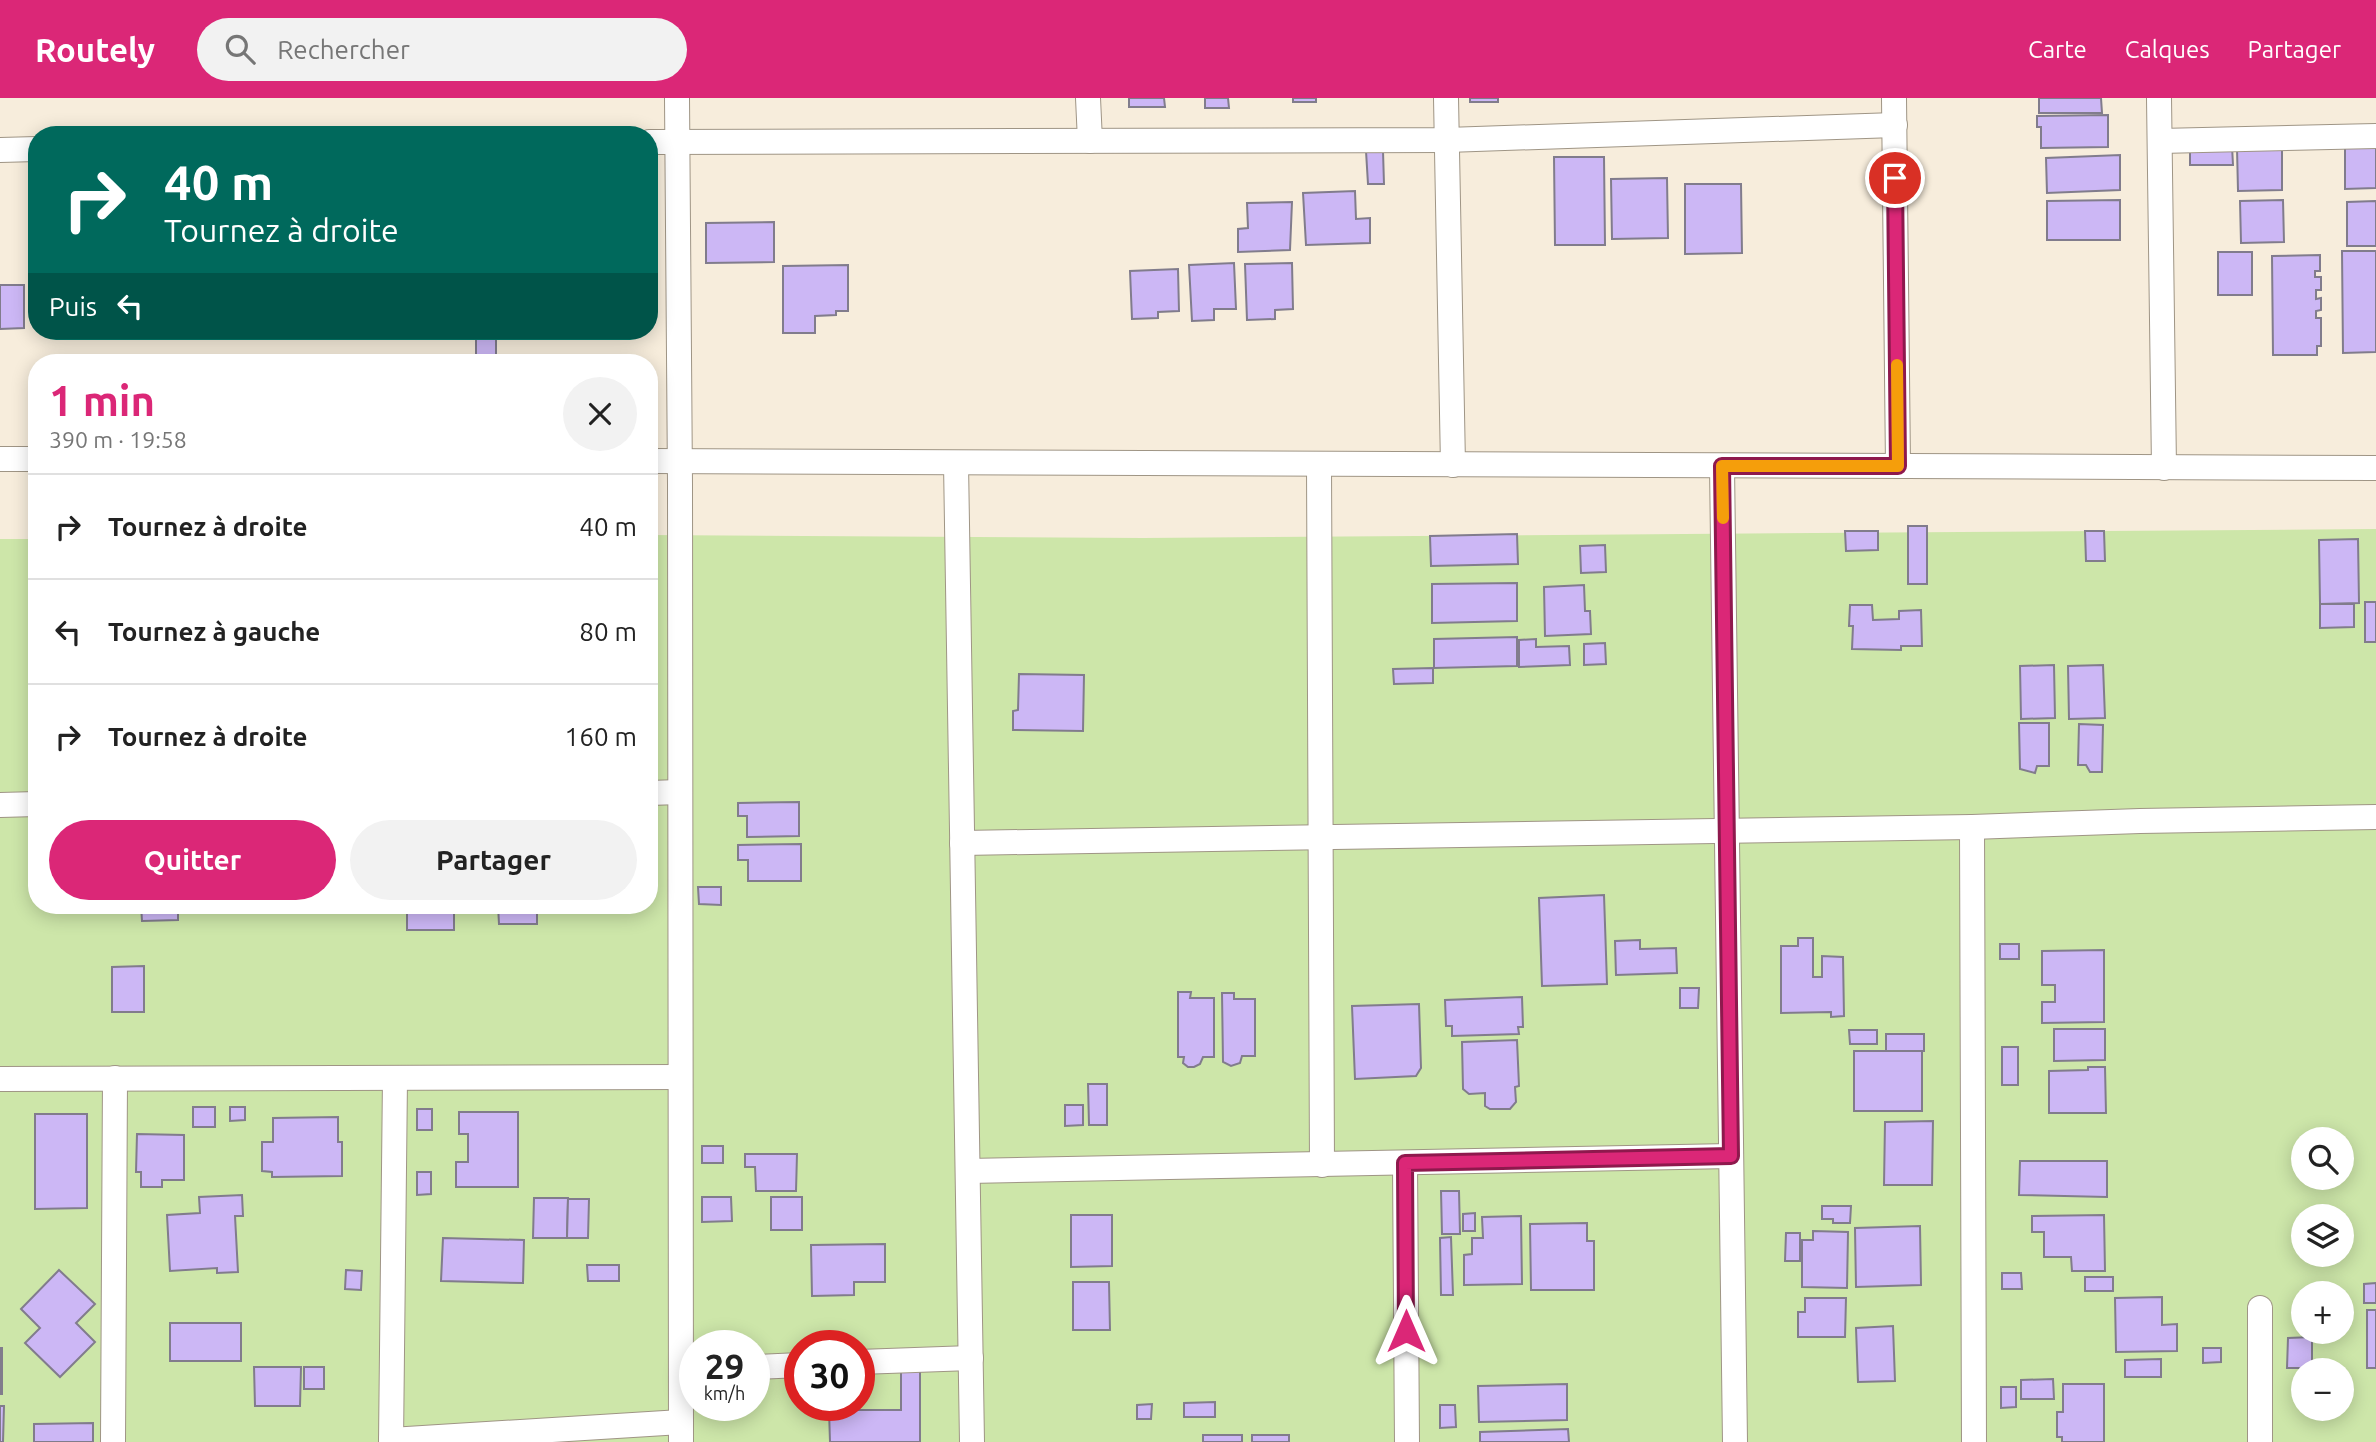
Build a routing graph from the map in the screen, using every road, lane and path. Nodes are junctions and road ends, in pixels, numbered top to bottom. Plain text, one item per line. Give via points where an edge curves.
1 (677, 98) edge
2 (1088, 98) edge
3 (1446, 98) edge
4 (1894, 98) edge
5 (2159, 98) edge
6 (1895, 125) junction
7 (2376, 136) edge
8 (1447, 140) junction
9 (1090, 141) junction
10 (2160, 141) junction
11 (658, 142) edge
12 (677, 142) junction
13 (28, 149) edge
14 (0, 150) edge
15 (0, 459) edge
16 (28, 459) edge
17 (658, 461) edge
18 (680, 462) junction
19 (956, 463) junction
20 (1319, 464) junction
21 (1453, 465) junction
22 (1722, 466) junction
23 (1898, 466) junction
24 (2164, 468) junction
25 (2376, 468) edge
26 (680, 792) junction
27 (658, 793) edge
28 (28, 804) edge
29 (0, 805) edge
30 (2376, 817) edge
31 (1972, 828) junction
32 (1727, 830) junction
33 (1320, 837) junction
34 (962, 843) junction
35 (680, 1077) junction
36 (115, 1078) junction
37 (395, 1078) junction
38 (0, 1079) edge
39 (1731, 1156) junction
40 (1405, 1163) junction
41 (1322, 1164) junction
42 (968, 1171) junction
43 (2260, 1308) dead end
44 (687, 1330) edge
45 (971, 1358) junction
46 (875, 1362) edge
47 (681, 1432) edge
48 (391, 1441) edge
49 (113, 1442) edge
50 (972, 1442) edge
51 (1407, 1442) edge
52 (1735, 1442) edge
53 (1974, 1442) edge
54 (2260, 1442) edge

1 - 12 street
2 - 9 street
3 - 8 street
4 - 6 street
5 - 10 street
6 - 8 street
6 - 23 street
7 - 10 street
8 - 9 street
8 - 21 street
9 - 12 street
10 - 24 street
11 - 12 street
12 - 18 street
13 - 14 street
15 - 16 street
17 - 18 street
18 - 19 street
18 - 26 street
19 - 20 street
19 - 34 street
20 - 21 street
20 - 33 street
21 - 22 street
22 - 23 street
22 - 32 street
23 - 24 street
24 - 25 street
26 - 27 street
26 - 35 street
28 - 29 street
30 - 31 street
31 - 32 street
31 - 53 street
32 - 33 street
32 - 39 street
33 - 34 street
33 - 41 street
34 - 42 street
35 - 37 street
35 - 44 street
36 - 37 street
36 - 38 street
36 - 49 street
37 - 48 street
39 - 40 street
39 - 52 street
40 - 41 street
40 - 51 street
41 - 42 street
42 - 45 street
43 - 54 street
45 - 46 street
45 - 50 street
47 - 48 street

